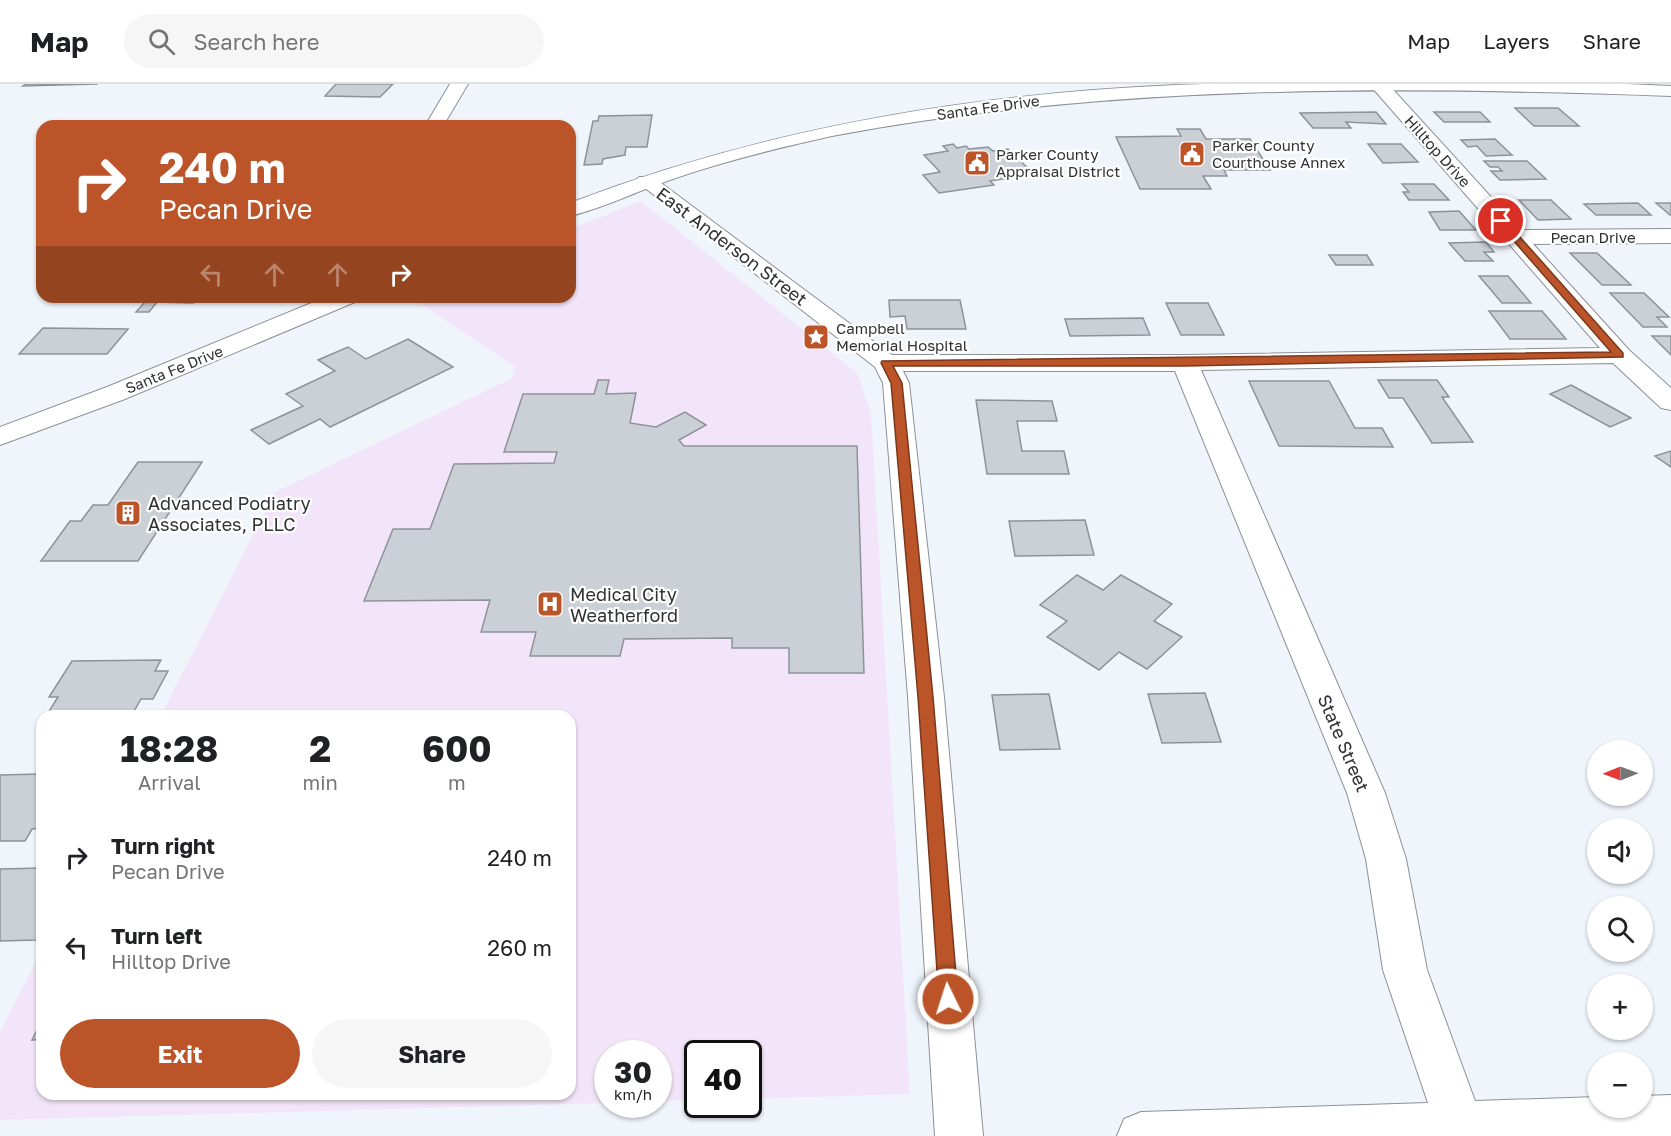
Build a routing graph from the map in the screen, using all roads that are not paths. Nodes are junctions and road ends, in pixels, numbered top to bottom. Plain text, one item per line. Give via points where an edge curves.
1 (459, 84) edge
2 (1378, 84) edge
3 (1270, 85) edge
4 (1671, 91) edge
5 (438, 120) edge
6 (646, 181) junction
7 (576, 208) edge
8 (1671, 236) edge
9 (1515, 237) junction
10 (333, 303) edge
11 (1620, 355) junction
12 (886, 363) junction
13 (1185, 363) junction
14 (1671, 402) edge
15 (0, 437) edge
16 (1671, 1119) edge
17 (1461, 1132) edge
18 (958, 1136) edge
19 (1141, 1136) edge

1 - 5 street
2 - 3 street, Santa Fe Drive
2 - 4 street, Santa Fe Drive
2 - 9 street, Hilltop Drive
3 - 6 street, Santa Fe Drive via 1087,96 970,108 784,142
6 - 7 street, Santa Fe Drive
6 - 12 street, East Anderson Street
8 - 9 street, Pecan Drive
9 - 11 street, Hilltop Drive
10 - 15 street, Santa Fe Drive
11 - 13 street
11 - 14 street, Hilltop Drive
12 - 13 street
12 - 18 street via 896,383 925,686
13 - 17 street, State Street via 1366,792 1386,859 1405,970
16 - 17 street
17 - 19 street

